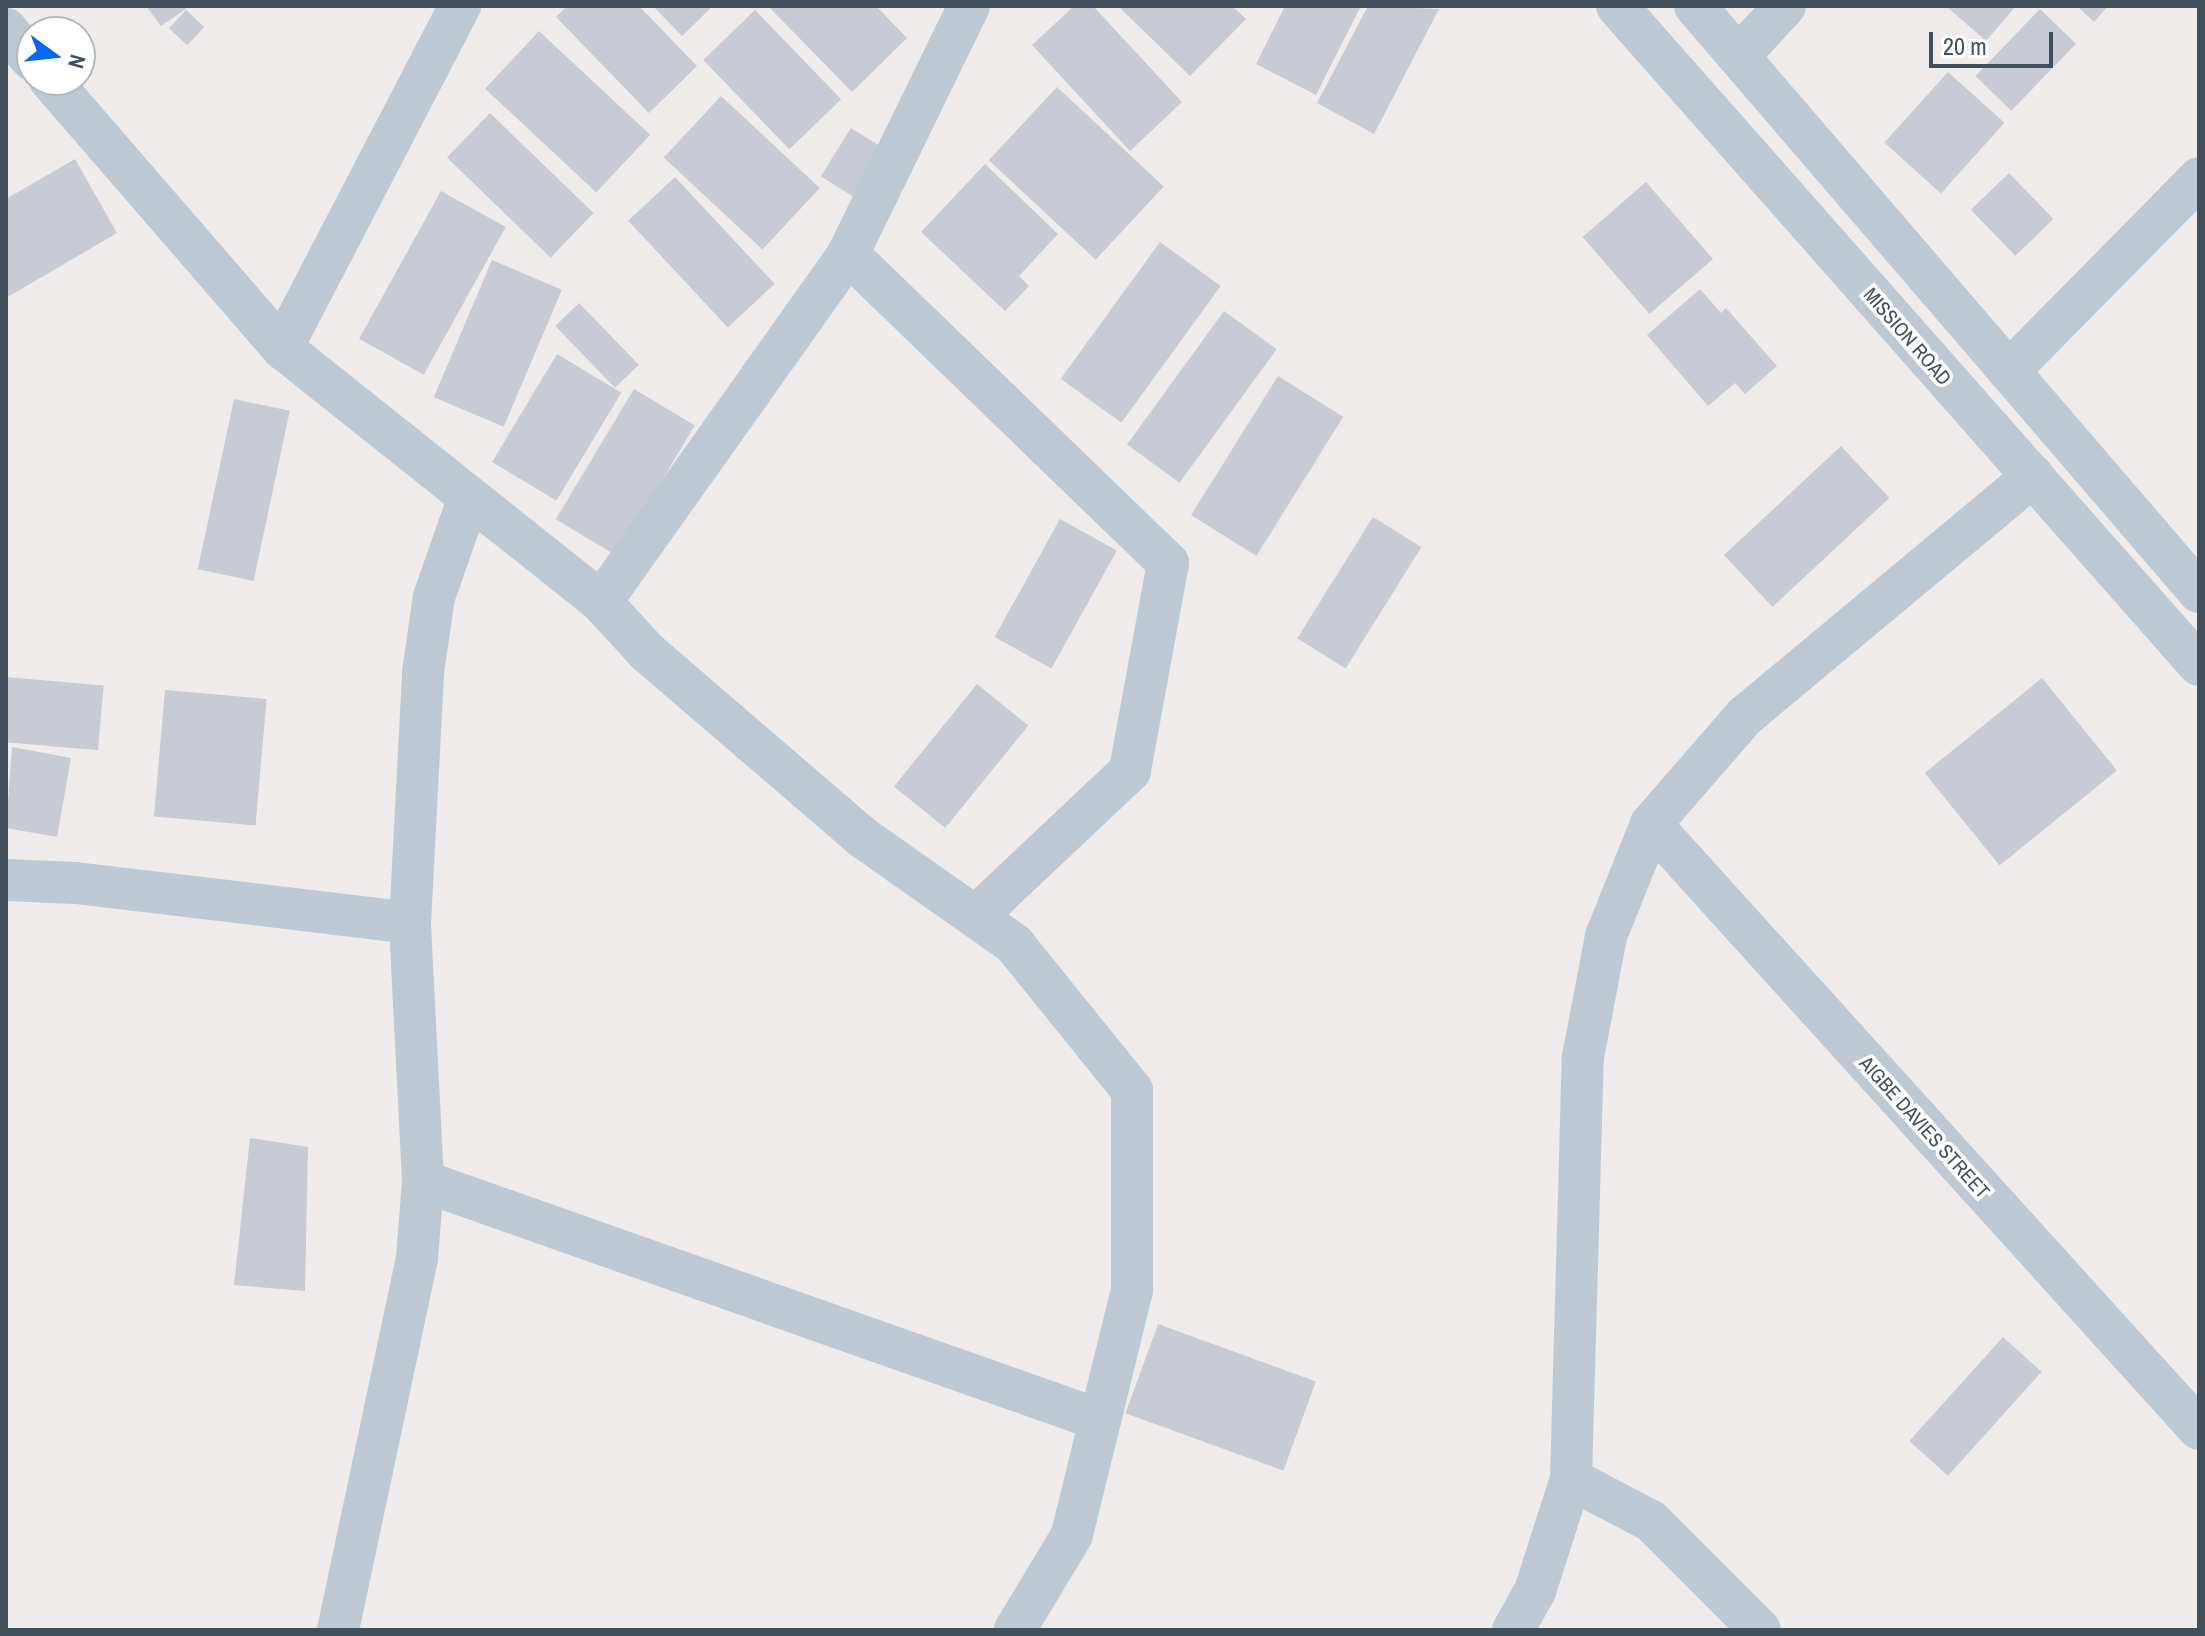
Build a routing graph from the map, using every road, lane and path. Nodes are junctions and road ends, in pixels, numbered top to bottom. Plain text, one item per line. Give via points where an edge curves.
1 (460, 6) edge
2 (969, 6) edge
3 (1617, 6) edge
4 (1695, 6) edge
5 (1785, 6) edge
6 (1739, 56) junction
7 (64, 96) edge
8 (2199, 178) edge
9 (848, 254) junction
10 (282, 348) junction
11 (2009, 371) junction
12 (2033, 476) junction
13 (469, 497) junction
14 (2199, 592) edge
15 (601, 602) junction
16 (2199, 665) edge
17 (1651, 824) junction
18 (6, 880) edge
19 (976, 916) junction
20 (410, 923) junction
21 (423, 1181) junction
22 (1100, 1420) junction
23 (2199, 1429) edge
24 (1571, 1479) junction
25 (338, 1630) edge
26 (1015, 1630) edge
27 (1513, 1630) edge
28 (1760, 1630) edge

1 - 10 street
2 - 9 street
3 - 12 street, MISSION ROAD
4 - 6 street
5 - 6 street
6 - 11 street
7 - 10 street
8 - 11 street
9 - 15 street
9 - 19 street via 1168,563 1130,771
10 - 13 street
11 - 14 street
12 - 16 street, MISSION ROAD
12 - 17 street via 1745,716
13 - 15 street
13 - 20 street via 434,597 423,672
15 - 19 street via 647,652 862,837
17 - 23 street, AIGBE DAVIES STREET
17 - 24 street via 1606,936 1583,1057
18 - 20 street via 76,883
19 - 22 street via 1014,944 1132,1090 1132,1290
20 - 21 street
21 - 22 street
21 - 25 street via 417,1258
22 - 26 street via 1072,1535
24 - 27 street via 1535,1591
24 - 28 street via 1651,1521

